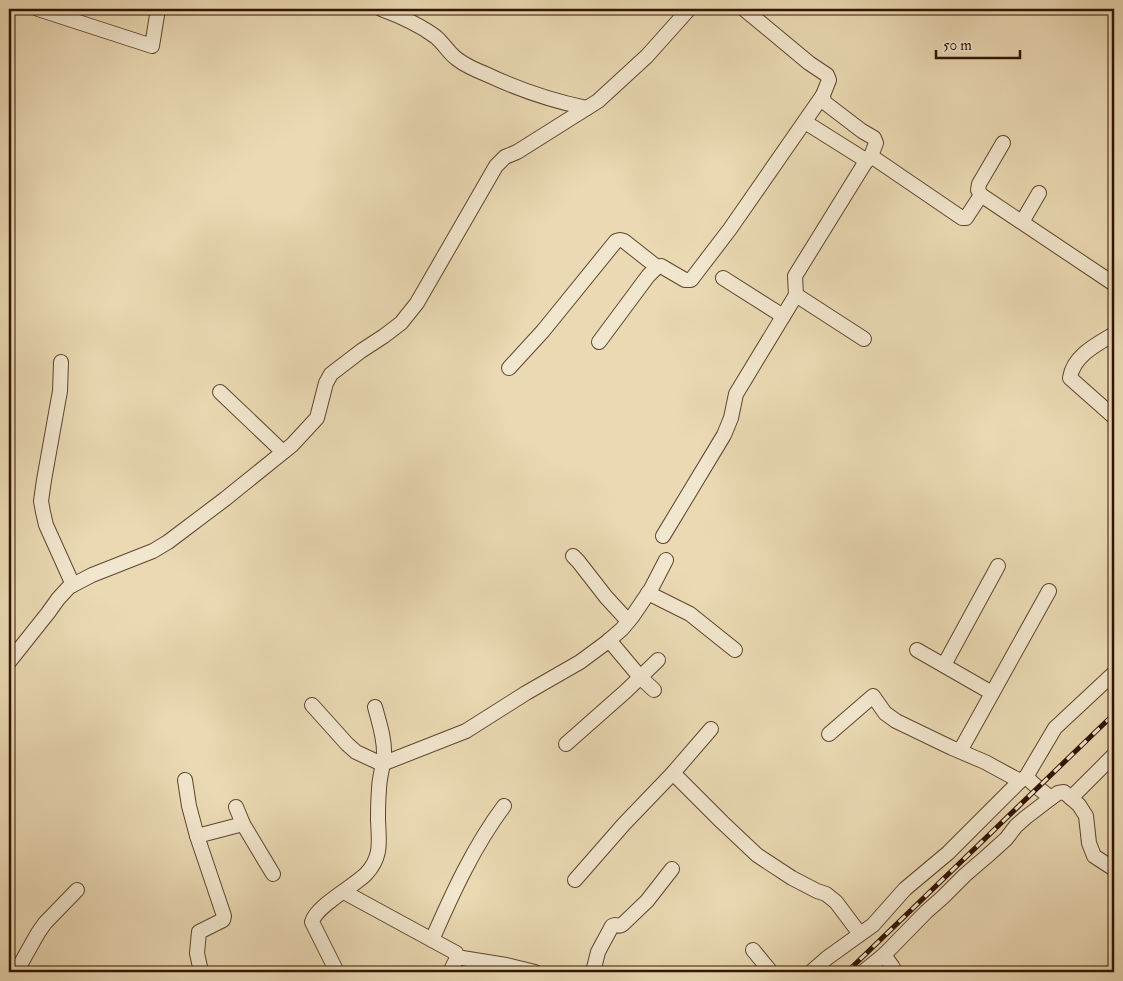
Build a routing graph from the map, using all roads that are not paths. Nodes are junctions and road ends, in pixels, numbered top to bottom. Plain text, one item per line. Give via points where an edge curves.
1 (38, 9) edge
2 (158, 9) edge
3 (381, 9) edge
4 (689, 9) edge
5 (744, 9) edge
6 (823, 95) junction
7 (587, 108) junction
8 (805, 122) junction
9 (1003, 143) dead end
10 (869, 158) junction
11 (1038, 193) dead end
12 (981, 195) junction
13 (1022, 222) junction
14 (657, 267) junction
15 (723, 278) dead end
16 (1114, 284) edge
17 (796, 294) junction
18 (783, 316) junction
19 (1114, 334) edge
20 (864, 339) dead end
21 (599, 342) dead end
22 (61, 362) dead end
23 (509, 368) dead end
24 (220, 392) dead end
25 (1114, 417) edge
26 (283, 452) junction
27 (663, 536) dead end
28 (573, 556) dead end
29 (666, 560) dead end
30 (998, 566) dead end
31 (73, 585) junction
32 (1049, 591) dead end
33 (648, 593) junction
34 (628, 621) junction
35 (609, 640) junction
36 (735, 650) dead end
37 (917, 650) dead end
38 (658, 660) dead end
39 (9, 662) edge
40 (944, 666) junction
41 (1114, 673) edge
42 (640, 677) junction
43 (654, 690) dead end
44 (992, 693) junction
45 (312, 705) dead end
46 (375, 707) dead end
47 (711, 729) dead end
48 (829, 734) dead end
49 (566, 744) dead end
50 (960, 752) junction
51 (1114, 755) edge
52 (382, 764) junction
53 (673, 773) junction
54 (1023, 779) junction
55 (185, 780) dead end
56 (1051, 798) junction
57 (1071, 798) junction
58 (504, 806) dead end
59 (236, 807) dead end
60 (243, 824) junction
61 (197, 836) junction
62 (672, 869) dead end
63 (1114, 869) edge
64 (273, 874) dead end
65 (575, 880) dead end
66 (77, 890) dead end
67 (344, 892) junction
68 (860, 934) junction
69 (432, 940) junction
70 (754, 950) dead end
71 (884, 955) junction
72 (456, 957) junction
73 (16, 972) edge
74 (201, 972) edge
75 (334, 972) edge
76 (450, 972) edge
77 (535, 972) edge
78 (593, 972) edge
79 (771, 972) edge
80 (811, 972) edge
81 (863, 972) edge
82 (895, 972) edge

1 - 2 street via 152,46
3 - 7 street via 436,37 457,59 469,66 525,91
4 - 7 street via 647,56 607,94
5 - 6 street via 827,75 829,80
6 - 8 street
6 - 10 street via 824,102 874,138 876,146
7 - 26 street via 496,166 414,308 384,336 331,374 317,418
8 - 10 street
8 - 14 street via 691,280
9 - 12 street via 979,184
10 - 12 street via 962,218 966,218
10 - 17 street via 795,276
11 - 13 street
12 - 13 street
13 - 16 street
14 - 21 street
14 - 23 street via 624,241 616,241
15 - 18 street
17 - 18 street
17 - 20 street
18 - 27 street via 736,394 724,435
19 - 25 street via 1079,359 1070,378
22 - 31 street via 60,391 41,501 46,525
24 - 26 street
26 - 31 street via 168,542
28 - 34 street
29 - 33 street
30 - 40 street
31 - 39 street via 58,599
32 - 44 street
33 - 34 street
33 - 36 street via 690,614
34 - 35 street
35 - 42 street
35 - 52 street via 580,662 466,731
37 - 40 street
38 - 42 street
40 - 44 street
41 - 54 street via 1055,728
42 - 43 street
42 - 49 street
44 - 50 street
45 - 52 street via 356,752
46 - 52 street via 383,739
47 - 53 street
48 - 50 street via 873,696 885,713 896,721
50 - 54 street
51 - 57 street
52 - 67 street via 376,861
53 - 65 street
53 - 68 street via 757,855 836,902
54 - 56 street
54 - 68 street
55 - 61 street
56 - 57 street via 1064,792
56 - 71 street via 1024,818
57 - 63 street via 1086,816 1094,856
58 - 69 street via 466,868
59 - 60 street
60 - 61 street
60 - 64 street
61 - 74 street via 224,916 199,932 196,953
62 - 78 street via 647,901 624,923 612,926 598,952
66 - 73 street via 42,928
67 - 69 street
67 - 75 street via 319,910 312,922 335,968
68 - 80 street
69 - 72 street via 456,953
70 - 79 street
71 - 81 street
71 - 82 street
72 - 76 street
72 - 77 street

